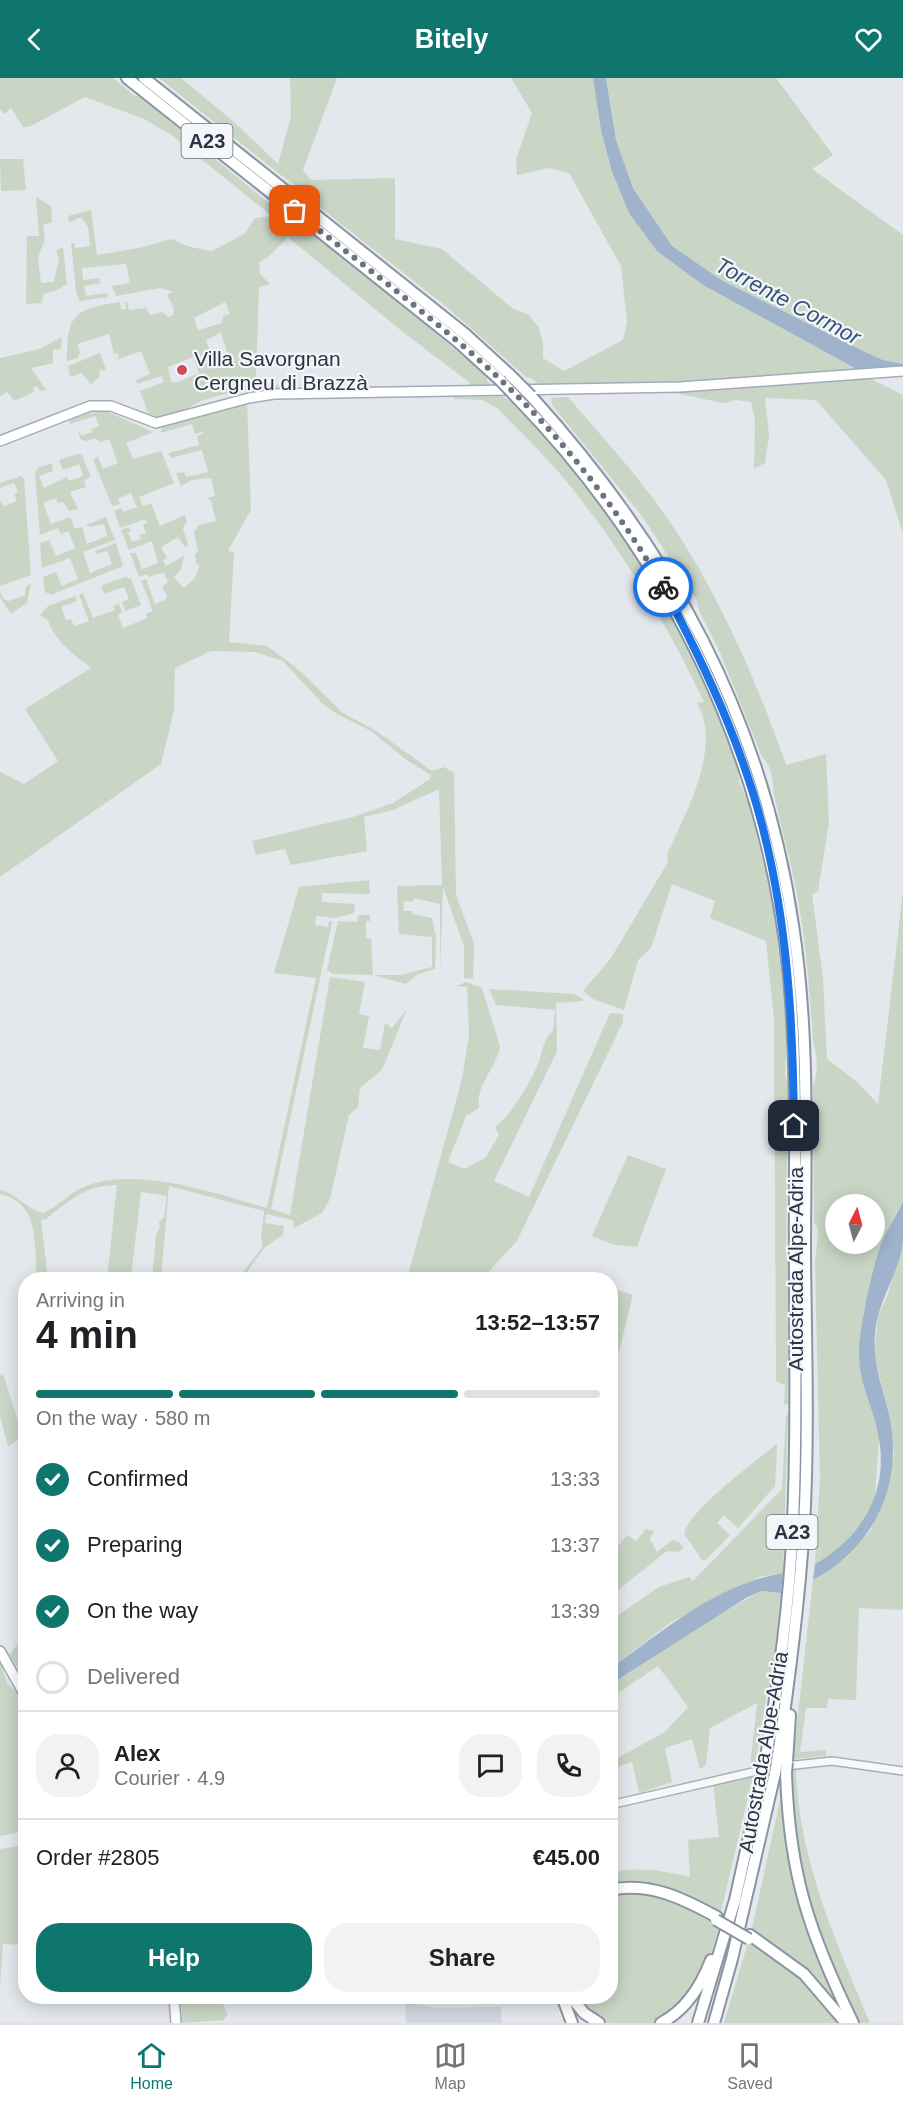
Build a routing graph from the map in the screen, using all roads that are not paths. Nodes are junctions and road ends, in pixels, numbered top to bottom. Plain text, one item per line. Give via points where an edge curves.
1 (128, 78) edge
2 (144, 78) edge
3 (297, 206) junction
4 (903, 372) edge
5 (505, 378) junction
6 (0, 441) edge
7 (754, 782) junction
8 (801, 1373) junction
9 (0, 1651) edge
10 (18, 1683) edge
11 (786, 1686) junction
12 (775, 1768) junction
13 (903, 1771) edge
14 (618, 1803) edge
15 (744, 1857) junction
16 (618, 1891) edge
17 (175, 2004) edge
18 (565, 2004) edge
19 (577, 2004) edge
20 (176, 2023) edge
21 (572, 2023) edge
22 (599, 2023) edge
23 (661, 2023) edge
24 (698, 2023) edge
25 (714, 2023) edge
26 (844, 2023) edge
27 (853, 2023) edge

1 - 3 highway, Autostrada Alpe-Adria / A23 via 286,204
2 - 3 highway, Autostrada Alpe-Adria / A23 via 288,192
3 - 5 highway, Autostrada Alpe-Adria / A23 via 465,334
4 - 6 main road via 638,388 274,394 230,402 162,423 111,406 90,406
5 - 7 highway, Autostrada Alpe-Adria / A23, bridge via 518,399 574,459 656,575 716,692
5 - 7 highway, Autostrada Alpe-Adria / A23, bridge via 531,396 594,468 655,553 719,674
7 - 8 highway, Autostrada Alpe-Adria / A23 via 789,978
8 - 11 highway, Autostrada Alpe-Adria / A23
8 - 11 highway, Autostrada Alpe-Adria / A23 via 804,1522
9 - 10 main road
11 - 12 highway, Autostrada Alpe-Adria / A23
12 - 15 highway, Autostrada Alpe-Adria / A23
12 - 25 highway, Autostrada Alpe-Adria / A23
12 - 27 highway via 805,1911
13 - 14 street via 832,1761 808,1762
15 - 23 highway via 703,1978 684,2006
15 - 24 highway, Autostrada Alpe-Adria / A23
16 - 26 highway, bridge via 638,1887 667,1893 750,1937 804,1974
17 - 20 main road
18 - 21 highway
19 - 22 highway

